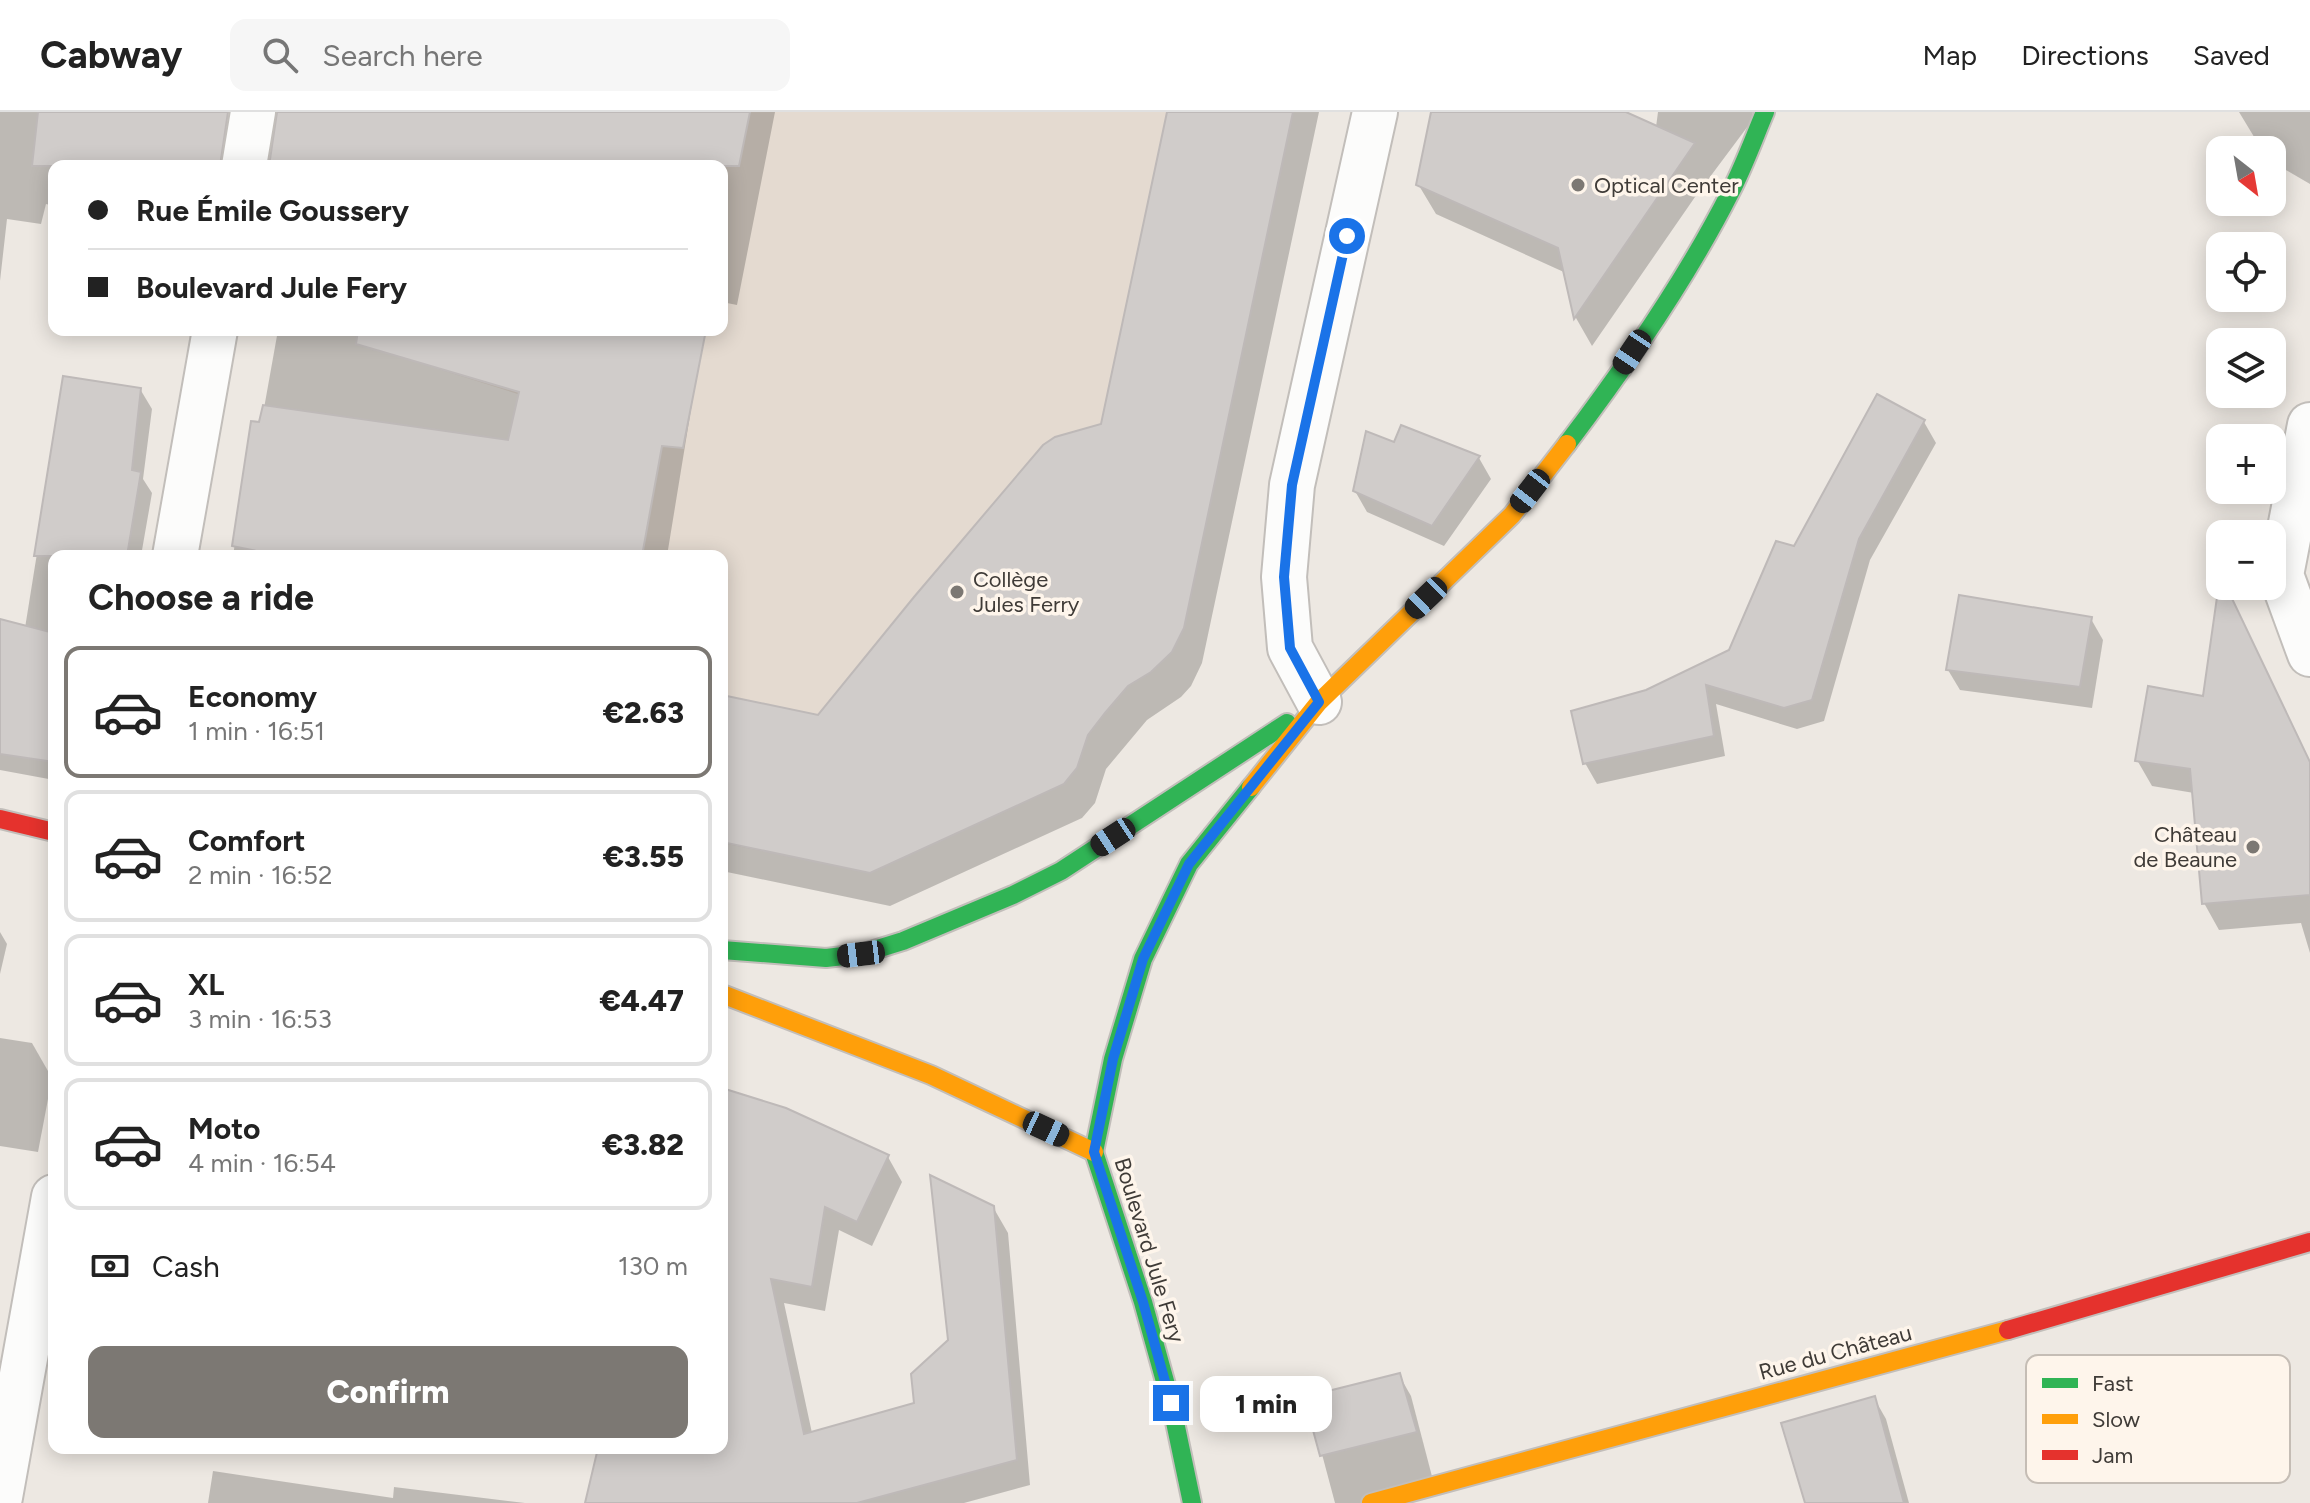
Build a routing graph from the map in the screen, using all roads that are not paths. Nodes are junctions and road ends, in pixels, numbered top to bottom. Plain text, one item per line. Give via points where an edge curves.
1 (253, 112) edge
2 (1375, 112) edge
3 (1757, 115) edge
4 (245, 160) edge
5 (214, 336) edge
6 (2310, 425) edge
7 (176, 550) edge
8 (2310, 654) edge
9 (1319, 702) junction
10 (0, 819) edge
11 (48, 831) edge
12 (728, 950) edge
13 (728, 996) edge
14 (1094, 1152) junction
15 (48, 1230) edge
16 (2310, 1242) edge
17 (0, 1497) edge
18 (1192, 1503) edge
19 (1371, 1503) edge

1 - 4 street
2 - 9 street via 1292,485 1284,577 1290,648
3 - 9 main road via 1732,189 1693,261 1602,398 1512,515
5 - 7 street
6 - 8 street via 2281,575
9 - 12 main road via 1061,871 1013,895 861,954 826,958
9 - 14 main road via 1189,864 1143,959 1113,1059
10 - 11 main road
13 - 14 main road via 931,1075
14 - 18 main road, Boulevard Jule Fery via 1143,1302
15 - 17 street
16 - 19 main road, Rue du Château via 2088,1308

